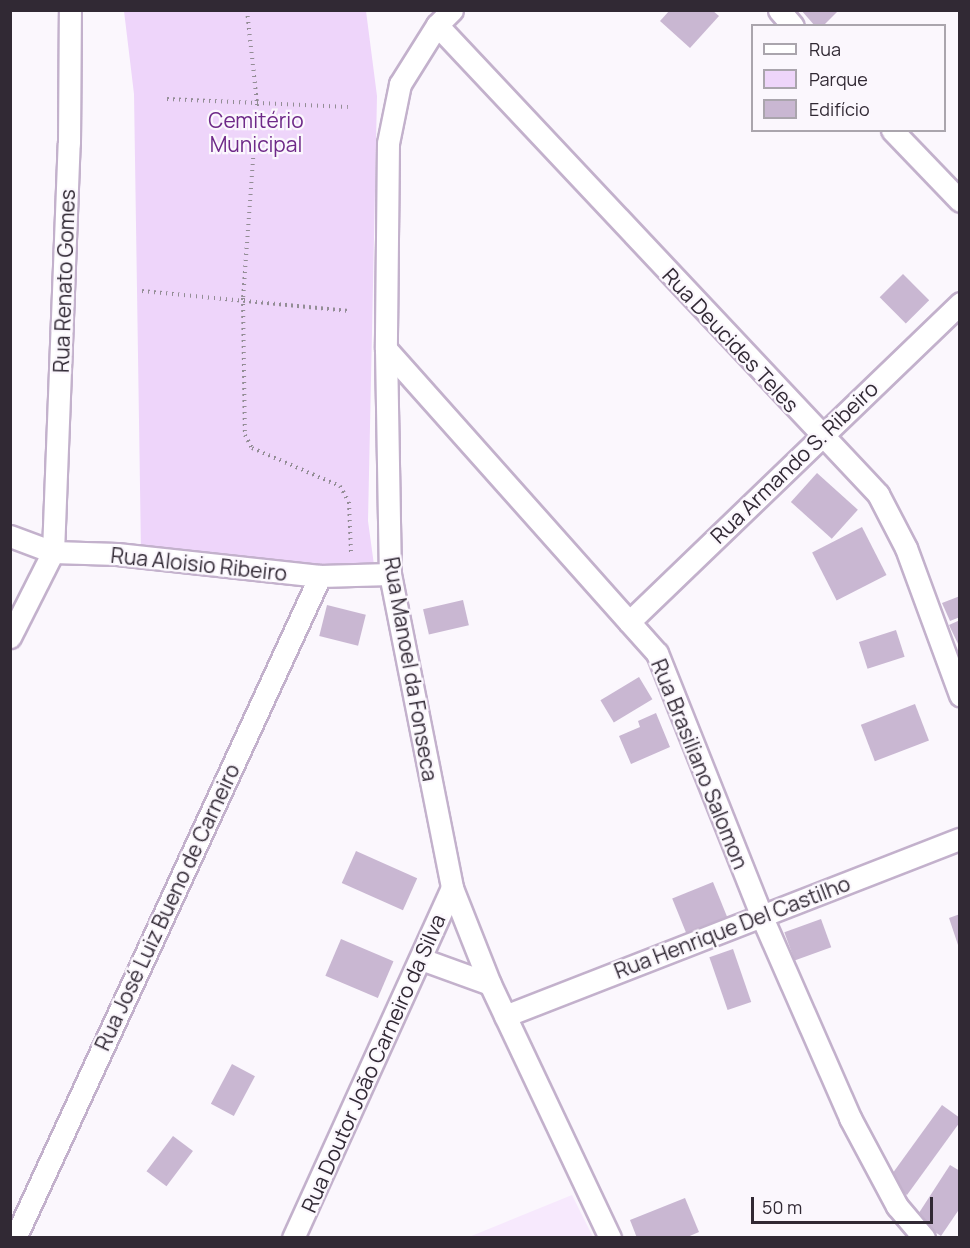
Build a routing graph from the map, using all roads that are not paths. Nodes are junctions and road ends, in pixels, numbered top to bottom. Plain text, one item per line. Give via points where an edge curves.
1 (70, 10) edge
2 (778, 10) edge
3 (445, 18) edge
4 (791, 24) edge
5 (894, 132) edge
6 (960, 201) edge
7 (960, 303) edge
8 (386, 349) junction
9 (820, 435) junction
10 (10, 536) edge
11 (53, 552) junction
12 (390, 574) junction
13 (320, 576) junction
14 (629, 622) junction
15 (10, 637) edge
16 (960, 694) edge
17 (960, 838) edge
18 (452, 888) junction
19 (760, 915) junction
20 (421, 959) junction
21 (490, 984) junction
22 (504, 1016) junction
23 (15, 1238) edge
24 (293, 1238) edge
25 (610, 1238) edge
26 (924, 1238) edge

1 - 11 street, Rua Renato Gomes via 69,143
2 - 4 street
3 - 8 street, Rua Manoel da Fonseca via 410,65 393,107 388,143
3 - 9 street, Rua Deucides Teles
5 - 6 street
7 - 9 street, Rua Armando S. Ribeiro
8 - 12 street, Rua Manoel da Fonseca
8 - 14 street, Rua Brasiliano Salomon
9 - 14 street, Rua Armando S. Ribeiro
9 - 16 street, Rua Deucides Teles via 878,494 906,548
10 - 11 street, Rua Aloisio Ribeiro
11 - 13 street, Rua Aloisio Ribeiro via 117,554
11 - 15 street
12 - 13 street, Rua Aloisio Ribeiro
12 - 18 street, Rua Manoel da Fonseca
13 - 23 street, Rua José Luiz Bueno de Carneiro
14 - 19 street, Rua Brasiliano Salomon via 657,653
17 - 19 street, Rua Henrique Del Castilho
18 - 20 street, Rua Doutor João Carneiro da Silva
18 - 21 street, Rua Manoel da Fonseca
19 - 22 street, Rua Henrique Del Castilho
19 - 26 street, Rua Brasiliano Salomon via 850,1118 897,1206
20 - 21 street
20 - 24 street, Rua Doutor João Carneiro da Silva
21 - 22 street, Rua Manoel da Fonseca
22 - 25 street, Rua Manoel da Fonseca

